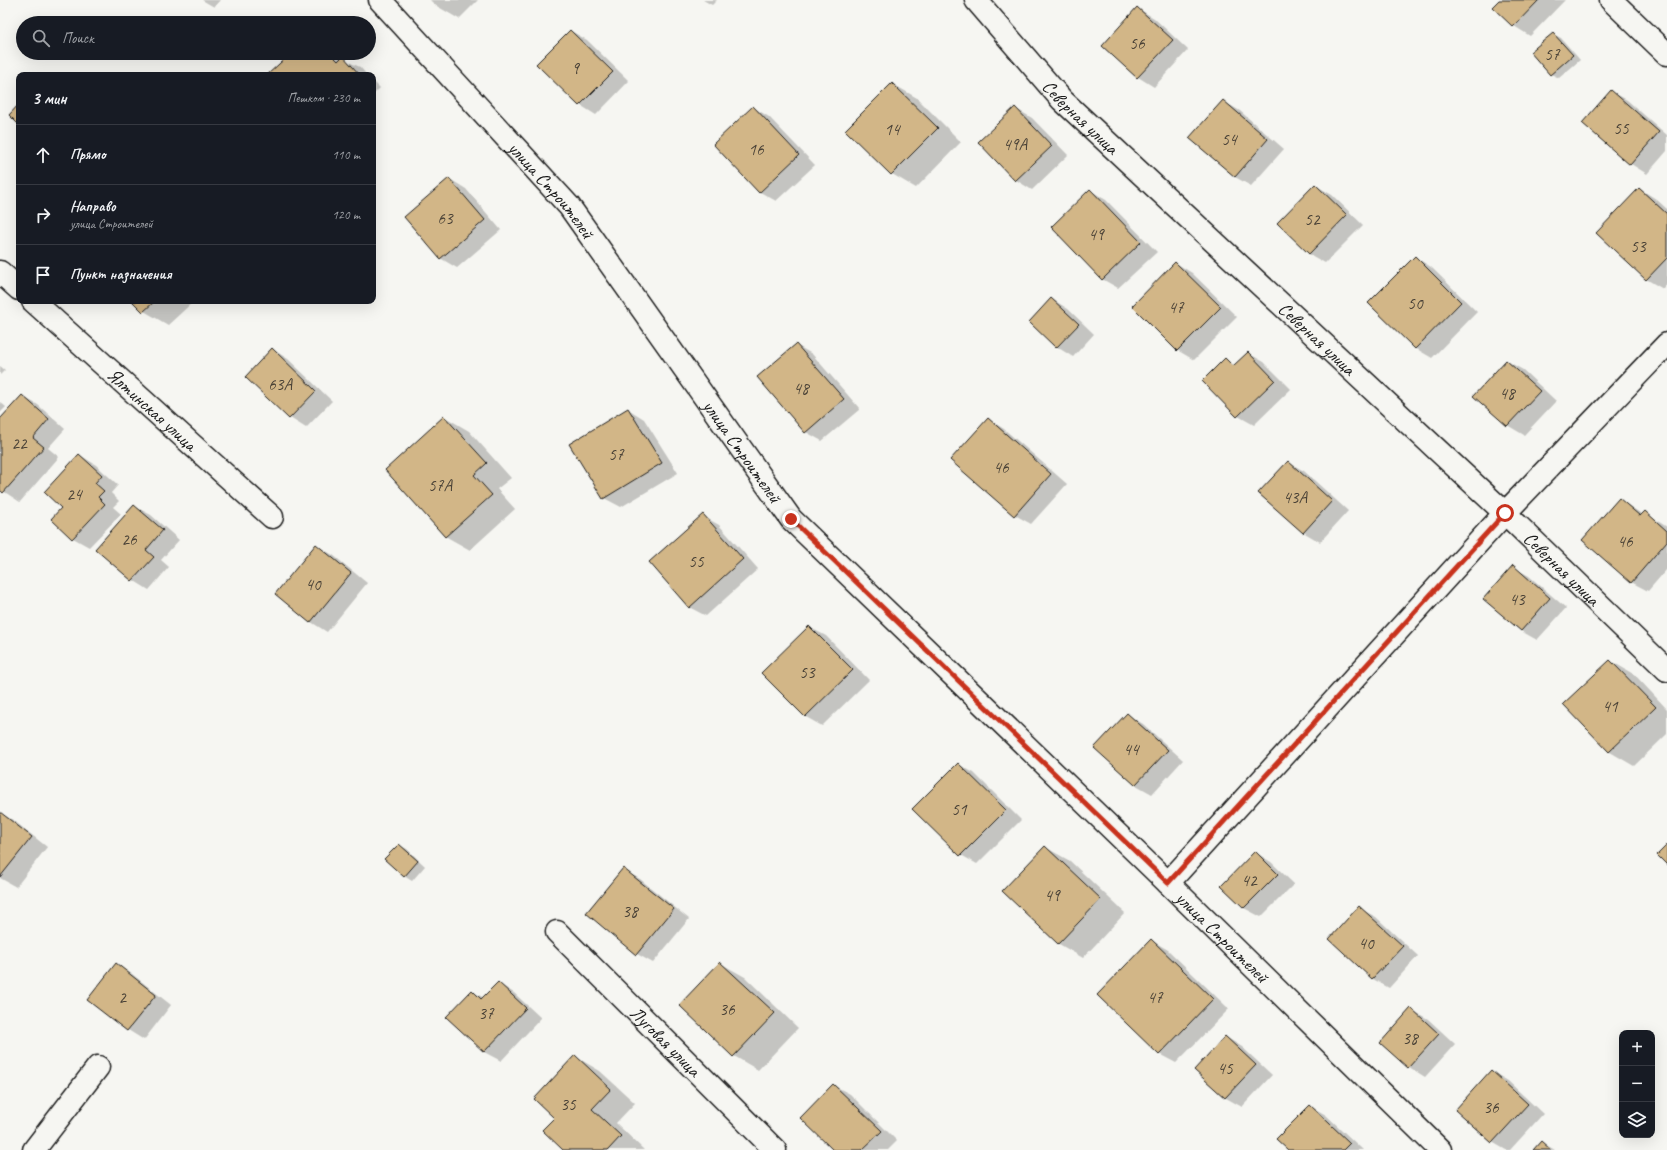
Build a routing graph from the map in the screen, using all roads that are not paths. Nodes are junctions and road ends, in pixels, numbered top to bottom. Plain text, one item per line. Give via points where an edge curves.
1 (380, 0) edge
2 (976, 0) edge
3 (1611, 0) edge
4 (1667, 54) edge
5 (0, 272) edge
6 (16, 286) edge
7 (36, 304) edge
8 (1667, 344) edge
9 (1505, 513) junction
10 (272, 517) dead end
11 (1667, 670) edge
12 (1168, 883) junction
13 (557, 932) dead end
14 (98, 1066) dead end
15 (34, 1150) edge
16 (775, 1150) edge
17 (1440, 1150) edge

1 - 12 street, улица Строителей via 569,206 791,519
2 - 9 street, Северная улица via 1062,100
3 - 4 street
5 - 6 street
7 - 10 street, Ялтинская улица
8 - 9 street
9 - 11 street, Северная улица
9 - 12 street
12 - 17 street, улица Строителей
13 - 16 street, Луговая улица
14 - 15 street

